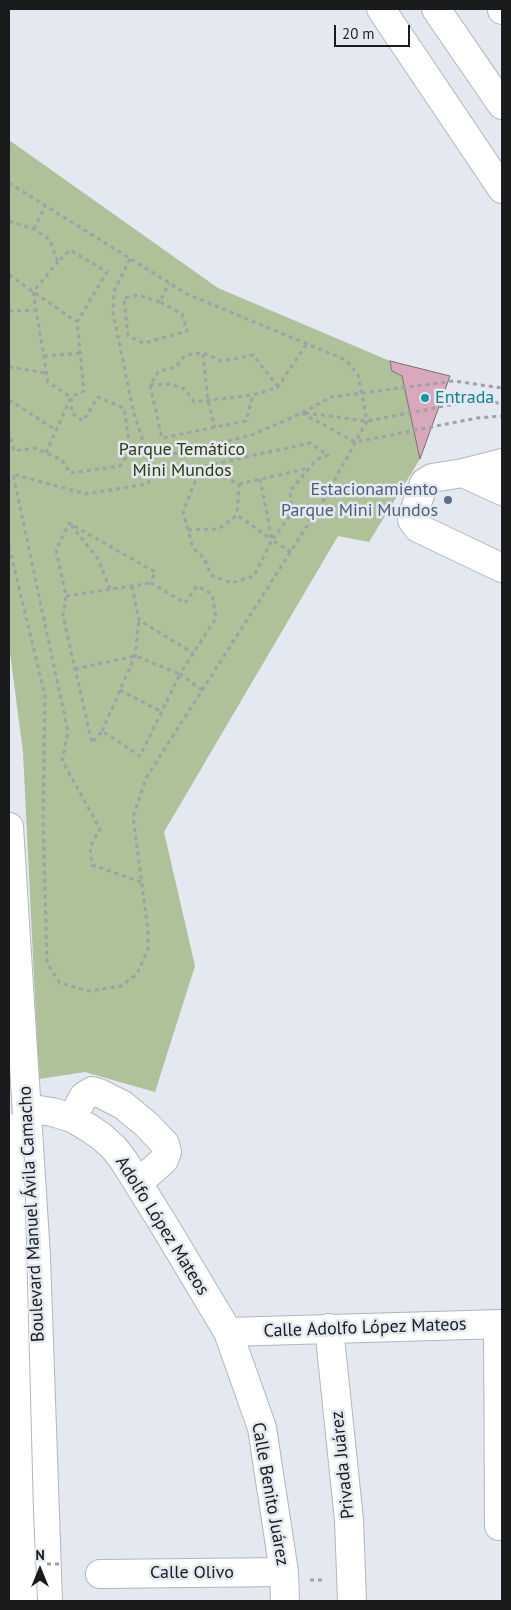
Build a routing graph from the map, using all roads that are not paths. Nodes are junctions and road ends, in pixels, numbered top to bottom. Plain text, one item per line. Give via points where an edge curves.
1 (381, 9) edge
2 (436, 9) edge
3 (502, 105) edge
4 (502, 189) edge
5 (502, 463) edge
6 (463, 473) junction
7 (502, 490) edge
8 (502, 568) edge
9 (9, 827) edge
10 (33, 1109) dead end
11 (72, 1118) junction
12 (9, 1128) edge
13 (138, 1183) junction
14 (9, 1220) edge
15 (36, 1257) junction
16 (500, 1324) edge
17 (329, 1328) junction
18 (228, 1332) junction
19 (500, 1526) dead end
20 (284, 1572) junction
21 (100, 1574) dead end
22 (23, 1601) edge
23 (48, 1601) edge
24 (285, 1601) edge
25 (352, 1601) edge

1 - 4 main road
2 - 3 main road
5 - 6 main road
6 - 7 main road
6 - 8 main road via 432,478 424,483 412,520 418,528
9 - 15 main road, Boulevard Manuel Ávila Camacho
10 - 11 main road, Adolfo López Mateos
11 - 13 main road, Adolfo López Mateos via 102,1137 124,1161
11 - 13 main road via 84,1096 92,1092 123,1105 147,1125 165,1144 167,1152 164,1160
12 - 22 main road, bridge
13 - 18 main road, Adolfo López Mateos
14 - 15 main road
15 - 23 main road, Boulevard Manuel Ávila Camacho
16 - 17 main road, Calle Adolfo López Mateos
16 - 19 main road
17 - 18 main road, Calle Adolfo López Mateos
17 - 25 main road, Privada Juárez via 349,1520
18 - 20 main road, Calle Benito Juárez via 262,1428
20 - 21 main road, Calle Olivo
20 - 24 main road, Calle Benito Juárez

